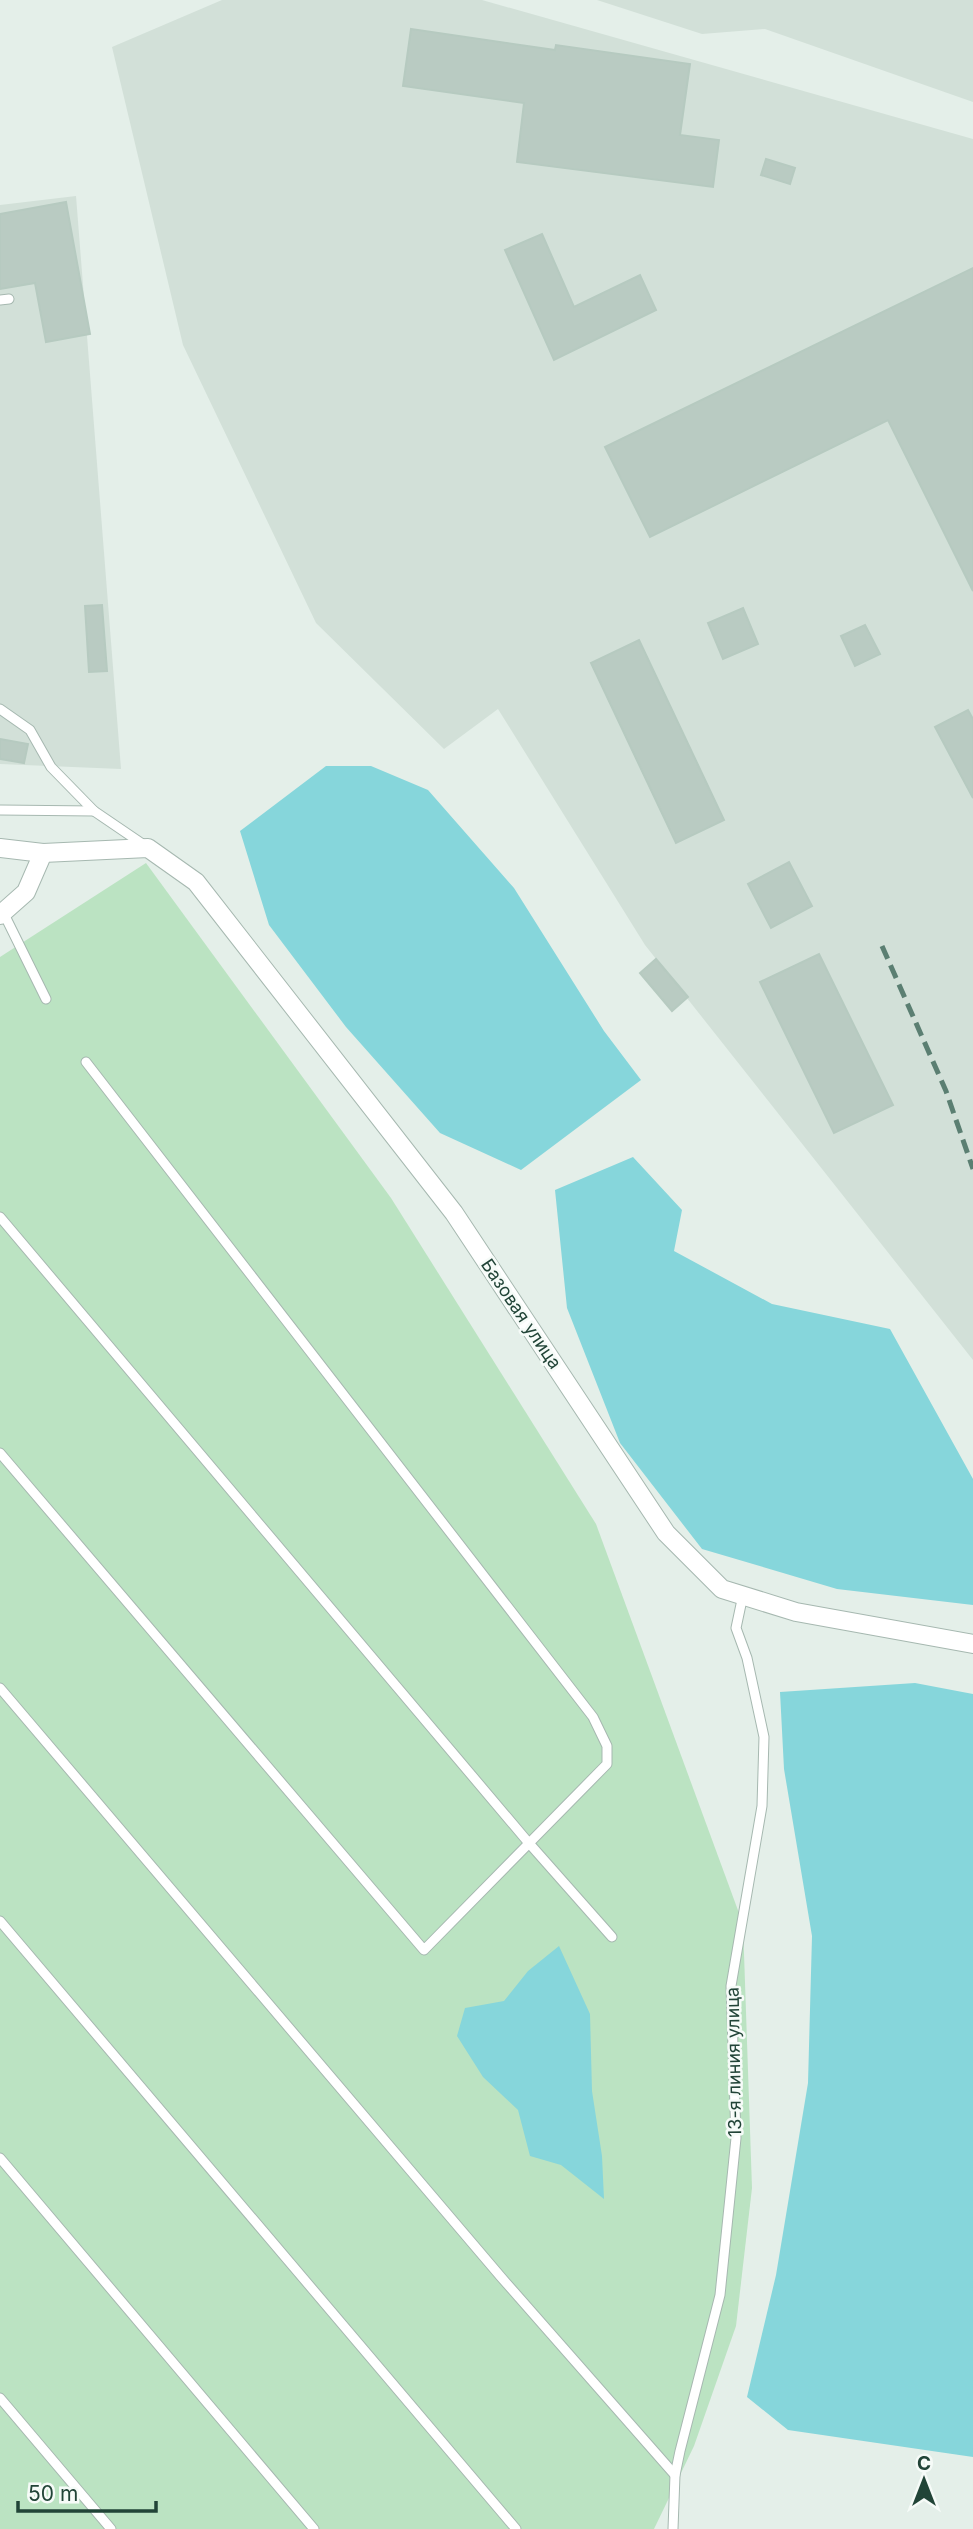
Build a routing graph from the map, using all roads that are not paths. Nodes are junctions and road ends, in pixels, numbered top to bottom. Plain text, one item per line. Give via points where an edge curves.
1 (0, 709) edge
2 (0, 810) edge
3 (94, 811) junction
4 (0, 848) edge
5 (148, 848) junction
6 (43, 853) junction
7 (2, 913) edge
8 (46, 999) dead end
9 (86, 1062) dead end
10 (0, 1217) edge
11 (0, 1453) edge
12 (743, 1595) junction
13 (973, 1644) edge
14 (0, 1688) edge
15 (528, 1842) junction
16 (0, 1921) edge
17 (612, 1937) dead end
18 (0, 2158) edge
19 (0, 2398) edge
20 (675, 2475) junction
21 (111, 2529) edge
22 (314, 2529) edge
23 (516, 2529) edge
24 (673, 2529) edge

1 - 3 lane via 30,730 51,766
2 - 3 lane
3 - 5 lane
4 - 6 street
5 - 6 street
5 - 12 street, Базовая улица via 196,882 454,1213 666,1534 723,1588
6 - 7 street via 26,892
7 - 8 lane
9 - 15 lane via 593,1717 607,1746 607,1764
10 - 15 lane
11 - 15 lane via 424,1950
12 - 13 street, Базовая улица via 796,1612
12 - 20 lane, 13-я линия улица via 736,1628 764,1737 762,1806 731,1986 736,2138 720,2295
14 - 20 lane
15 - 17 lane
16 - 23 lane
18 - 22 lane
19 - 21 lane
20 - 24 lane, 13-я линия улица

